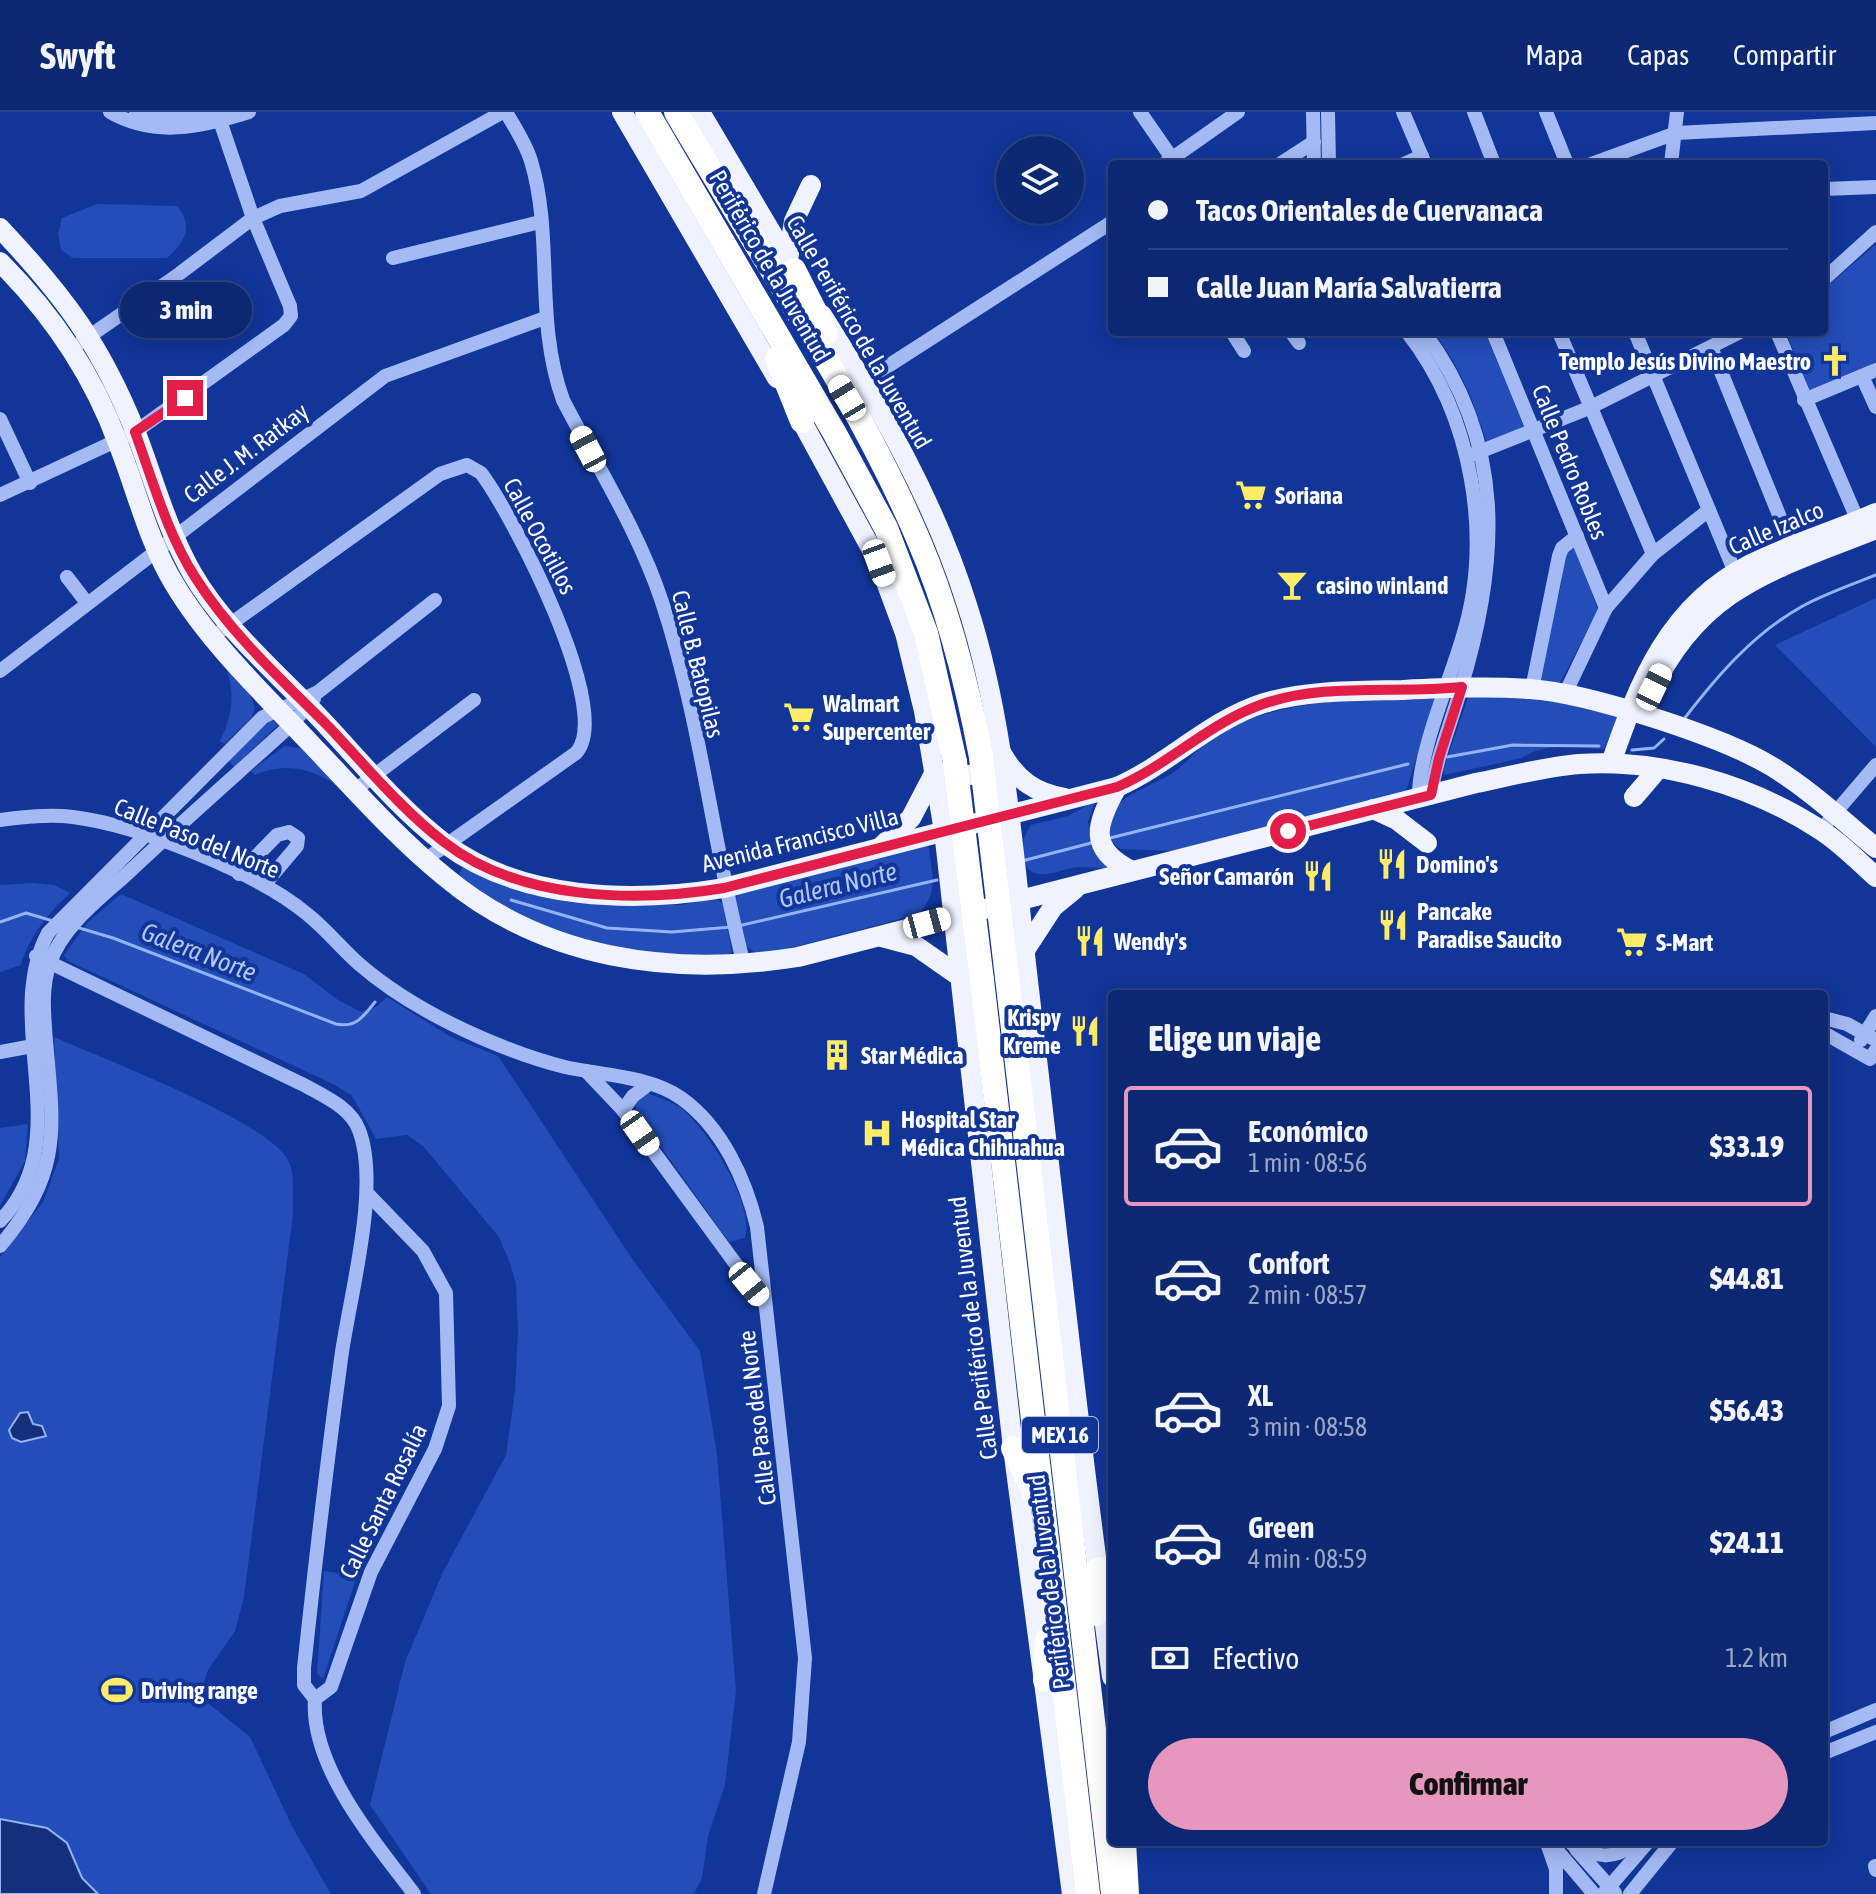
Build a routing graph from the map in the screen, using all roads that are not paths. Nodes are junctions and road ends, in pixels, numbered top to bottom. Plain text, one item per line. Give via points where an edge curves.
1 (110, 112) edge
2 (206, 112) edge
3 (249, 112) edge
4 (505, 112) edge
5 (622, 112) edge
6 (647, 112) edge
7 (676, 112) edge
8 (700, 112) edge
9 (1140, 112) edge
10 (1238, 112) edge
11 (1313, 112) edge
12 (1328, 112) edge
13 (1403, 112) edge
14 (1474, 112) edge
15 (1677, 112) edge
16 (1551, 114) edge
17 (218, 116) edge
18 (143, 118) edge
19 (1876, 123) edge
20 (1676, 133) junction
21 (1314, 142) junction
22 (1170, 160) edge
23 (1174, 160) edge
24 (1286, 160) edge
25 (1314, 160) edge
26 (1329, 160) edge
27 (1423, 160) edge
28 (1492, 160) edge
29 (1566, 160) edge
30 (1602, 160) edge
31 (1672, 160) edge
32 (811, 185) dead end
33 (1876, 187) edge
34 (1828, 189) edge
35 (253, 218) junction
36 (540, 222) junction
37 (1108, 225) edge
38 (0, 228) edge
39 (1876, 232) edge
40 (393, 258) dead end
41 (0, 262) edge
42 (791, 265) junction
43 (743, 275) junction
44 (1828, 275) edge
45 (545, 318) junction
46 (1235, 336) edge
47 (1409, 336) edge
48 (1427, 336) edge
49 (1495, 336) edge
50 (1561, 336) edge
51 (1636, 336) edge
52 (1732, 336) edge
53 (1779, 336) edge
54 (90, 338) junction
55 (71, 347) junction
56 (1711, 347) junction
57 (1244, 351) dead end
58 (879, 371) dead end
59 (1869, 373) edge
60 (1652, 378) junction
61 (1804, 400) junction
62 (1876, 407) edge
63 (1589, 408) junction
64 (0, 419) edge
65 (802, 421) junction
66 (863, 424) junction
67 (1534, 433) junction
68 (126, 437) junction
69 (1481, 452) junction
70 (1465, 456) junction
71 (30, 483) junction
72 (0, 495) edge
73 (1709, 510) junction
74 (1870, 521) edge
75 (1577, 536) junction
76 (165, 542) junction
77 (1792, 547) junction
78 (1653, 554) junction
79 (67, 577) dead end
80 (1738, 579) junction
81 (435, 600) dead end
82 (87, 603) junction
83 (1606, 608) junction
84 (220, 631) junction
85 (0, 670) edge
86 (1654, 687) junction
87 (1454, 688) junction
88 (1532, 689) junction
89 (1565, 694) junction
90 (309, 699) junction
91 (474, 700) dead end
92 (1635, 713) junction
93 (286, 717) junction
94 (1666, 725) junction
95 (993, 756) junction
96 (1617, 764) junction
97 (1876, 765) edge
98 (945, 767) junction
99 (1658, 769) junction
100 (374, 774) junction
101 (1117, 787) junction
102 (355, 790) junction
103 (1425, 796) junction
104 (1634, 797) dead end
105 (1069, 799) junction
106 (1373, 809) junction
107 (1834, 813) junction
108 (1008, 814) junction
109 (0, 820) edge
110 (1821, 830) junction
111 (944, 831) junction
112 (144, 835) junction
113 (161, 842) junction
114 (1427, 843) dead end
115 (445, 844) junction
116 (1876, 848) edge
117 (879, 849) junction
118 (425, 860) junction
119 (1132, 871) junction
120 (239, 874) junction
121 (1876, 877) edge
122 (1082, 883) junction
123 (264, 885) junction
124 (724, 888) junction
125 (1019, 900) junction
126 (952, 916) junction
127 (878, 936) junction
128 (1025, 950) junction
129 (43, 959) junction
130 (744, 965) junction
131 (970, 978) junction
132 (1876, 1016) edge
133 (1828, 1020) edge
134 (1828, 1035) edge
135 (1871, 1036) edge
136 (965, 1037) junction
137 (1035, 1038) junction
138 (39, 1044) junction
139 (1855, 1050) junction
140 (1876, 1050) edge
141 (0, 1052) edge
142 (585, 1071) junction
143 (649, 1084) junction
144 (623, 1110) junction
145 (367, 1193) junction
146 (0, 1221) edge
147 (0, 1246) edge
148 (761, 1255) junction
149 (734, 1265) junction
150 (765, 1304) junction
151 (1013, 1448) junction
152 (1063, 1462) junction
153 (1043, 1512) junction
154 (1098, 1569) junction
155 (1051, 1578) junction
156 (1108, 1643) edge
157 (1045, 1680) junction
158 (315, 1699) junction
159 (1876, 1710) edge
160 (1108, 1715) edge
161 (1828, 1730) edge
162 (1876, 1732) edge
163 (1828, 1751) edge
164 (1108, 1793) edge
165 (1115, 1846) edge
166 (1124, 1846) edge
167 (1131, 1846) edge
168 (1549, 1846) edge
169 (1552, 1846) edge
170 (1573, 1846) edge
171 (1578, 1846) edge
172 (1632, 1846) edge
173 (1645, 1846) edge
174 (1669, 1846) edge
175 (1609, 1892) edge
176 (414, 1894) edge
177 (764, 1894) edge
178 (1072, 1894) edge
179 (1088, 1894) edge
180 (1113, 1894) edge
181 (1125, 1894) edge
182 (1136, 1894) edge
183 (1556, 1894) edge
184 (1594, 1894) edge
185 (1630, 1894) edge

1 - 18 street
2 - 18 street
3 - 17 street
4 - 35 street via 361,191 280,206
4 - 36 street, Calle B. Batopilas via 533,166
5 - 65 main road, Calle Periférico de la Juventud
6 - 43 highway, Periférico de la Juventud / MEX 16
7 - 66 highway, Periférico de la Juventud / MEX 16
8 - 42 main road, Calle Periférico de la Juventud
9 - 22 street
10 - 23 street
11 - 21 street
12 - 26 street
13 - 27 street
14 - 28 street
15 - 20 street
16 - 29 street
17 - 18 street via 181,129
17 - 35 street
19 - 20 street
20 - 30 street
20 - 31 street
21 - 24 street
21 - 25 street
32 - 42 main road via 794,221
33 - 34 street
35 - 54 street
35 - 68 street via 291,316
36 - 40 street
36 - 45 street, Calle B. Batopilas
37 - 58 street
38 - 54 main road, Avenida Francisco Villa via 43,272
39 - 44 street
41 - 55 main road, Avenida Francisco Villa
42 - 66 highway via 845,373
42 - 95 main road, Calle Periférico de la Juventud via 863,380 940,531 976,632
43 - 65 highway
43 - 98 highway, Periférico de la Juventud / MEX 16 via 886,528 926,633
45 - 76 street, Calle J. M. Ratkay via 385,376
45 - 124 street, Calle B. Batopilas via 563,400 662,600 679,659
46 - 57 street
47 - 70 street via 1449,402
48 - 69 street via 1464,398
49 - 67 street, Calle Pedro Robles
50 - 63 street
51 - 60 street
52 - 56 street
53 - 61 street
54 - 55 street
54 - 68 main road, Avenida Francisco Villa
55 - 68 main road, Avenida Francisco Villa
56 - 60 street
56 - 77 street
59 - 61 street
59 - 62 street
60 - 63 street
60 - 73 street
61 - 74 street
63 - 67 street
63 - 78 street
64 - 71 street
65 - 98 main road, Calle Periférico de la Juventud via 879,563
66 - 95 highway, Periférico de la Juventud / MEX 16 via 919,542
67 - 69 street
67 - 75 street, Calle Pedro Robles
68 - 71 street
68 - 76 main road, Avenida Francisco Villa
69 - 70 street
69 - 87 street via 1489,495 1489,565 1482,612
70 - 87 street via 1475,514 1473,586
71 - 72 street
73 - 78 street
73 - 80 street
74 - 77 main road, Calle Izalco
74 - 80 main road, Calle Izalco
75 - 83 street, Calle Pedro Robles
75 - 88 street via 1559,556
76 - 82 street, Calle J. M. Ratkay
76 - 84 main road, Avenida Francisco Villa via 185,602
77 - 80 main road, Calle Izalco
78 - 83 street
79 - 82 street
80 - 86 main road, Calle Izalco via 1675,647
80 - 92 main road, Calle Izalco via 1687,610 1667,636 1651,660
81 - 90 street
82 - 85 street, Calle J. M. Ratkay
83 - 89 street
84 - 90 main road, Avenida Francisco Villa
84 - 93 main road, Avenida Francisco Villa
84 - 115 street, Calle Ocotillos via 440,474 467,465 481,473 552,605 581,697 586,736 576,753
86 - 92 main road, Calle Izalco
86 - 94 main road
87 - 88 main road, Avenida Francisco Villa
87 - 101 main road, Avenida Francisco Villa via 1332,693 1263,704 1217,725 1163,765
87 - 103 street
88 - 89 main road, Avenida Francisco Villa
89 - 92 main road, Avenida Francisco Villa
90 - 93 street
90 - 100 main road, Avenida Francisco Villa
91 - 100 street
92 - 94 main road, Avenida Francisco Villa
92 - 96 main road, Calle Izalco
93 - 102 main road, Avenida Francisco Villa
93 - 112 street via 263,717
93 - 113 street
94 - 107 main road, Avenida Francisco Villa via 1767,763
95 - 98 main road via 989,772 967,776
95 - 105 main road via 1038,791
95 - 108 main road, Calle Periférico de la Juventud
95 - 152 highway, Periférico de la Juventud / MEX 16, bridge via 1007,977
96 - 99 main road, Avenida Francisco Villa
96 - 103 main road, Avenida Francisco Villa via 1533,770
97 - 107 street
98 - 111 main road, Calle Periférico de la Juventud
98 - 117 main road via 911,818
98 - 131 highway, MEX 16, bridge
99 - 104 main road
99 - 110 main road, Avenida Francisco Villa via 1721,783
100 - 102 street
100 - 115 main road, Avenida Francisco Villa
101 - 105 main road, Avenida Francisco Villa
101 - 119 main road via 1100,819 1101,840 1110,858
102 - 118 main road, Avenida Francisco Villa
103 - 106 main road, Avenida Francisco Villa
105 - 108 main road, Avenida Francisco Villa
106 - 114 main road
106 - 119 main road, Avenida Francisco Villa
107 - 110 street
107 - 116 main road, Avenida Francisco Villa
108 - 111 main road, Avenida Francisco Villa
108 - 125 main road, Calle Periférico de la Juventud
109 - 112 street, Calle Paso del Norte via 70,816
110 - 121 main road, Avenida Francisco Villa
111 - 117 main road, Avenida Francisco Villa
111 - 126 main road, Calle Periférico de la Juventud
112 - 113 street, Calle Paso del Norte
112 - 129 street via 59,919
113 - 120 street, Calle Paso del Norte
113 - 129 street
115 - 118 street, Calle Ocotillos
115 - 124 main road, Avenida Francisco Villa via 502,872 594,895 676,896
117 - 124 main road, Avenida Francisco Villa
118 - 130 main road, Avenida Francisco Villa via 488,908 565,944 647,964
119 - 122 main road, Avenida Francisco Villa
120 - 123 street, Calle Paso del Norte
120 - 123 street via 277,835 289,832 298,843
122 - 125 main road, Avenida Francisco Villa
122 - 128 main road via 1053,907
123 - 142 street, Calle Paso del Norte via 307,914 360,965 427,1010 514,1051
124 - 130 street, Calle B. Batopilas
125 - 126 main road, Avenida Francisco Villa
125 - 128 main road, Calle Periférico de la Juventud
126 - 127 main road, Avenida Francisco Villa
126 - 131 main road, Calle Periférico de la Juventud
127 - 130 main road, Avenida Francisco Villa
127 - 131 main road via 916,946
128 - 137 main road, Calle Periférico de la Juventud
129 - 138 street
129 - 145 street via 344,1108 358,1127 364,1148
131 - 136 main road, Calle Periférico de la Juventud
131 - 153 highway, Periférico de la Juventud / MEX 16
132 - 135 street
133 - 135 street
134 - 139 street
135 - 139 street
136 - 137 main road via 964,959 978,945 996,941 1006,943 1016,957 1023,1023
136 - 151 main road, Calle Periférico de la Juventud
137 - 154 main road, Calle Periférico de la Juventud
138 - 141 street
138 - 146 street via 34,1159 20,1194
138 - 147 street via 51,1153 34,1199
139 - 140 street via 1870,1059
142 - 143 street
142 - 144 street, Calle Paso del Norte
143 - 144 street
143 - 148 street via 686,1102 734,1163 752,1204
144 - 149 street, Calle Paso del Norte
145 - 158 street via 341,1357 304,1668 304,1685
145 - 158 street, Calle Santa Rosalía via 423,1251 446,1293 449,1406 435,1449 366,1583 331,1687
148 - 149 street
148 - 150 street
149 - 150 street, Calle Paso del Norte
150 - 177 street, Calle Paso del Norte via 805,1668 795,1768
151 - 153 highway
151 - 157 main road, Calle Periférico de la Juventud
152 - 164 highway via 1074,1489
152 - 180 highway, Periférico de la Juventud / MEX 16
153 - 155 highway, Periférico de la Juventud / MEX 16
154 - 156 main road, Calle Periférico de la Juventud
154 - 160 highway via 1095,1612
155 - 157 highway
155 - 179 highway, Periférico de la Juventud / MEX 16
157 - 178 main road, Calle Periférico de la Juventud
158 - 176 street via 316,1730 334,1778
159 - 161 street
162 - 163 street
165 - 181 highway
166 - 181 highway
167 - 182 main road
168 - 183 street
169 - 184 street
170 - 175 street
171 - 172 street via 1605,1857 1623,1854
173 - 175 street
174 - 185 street

